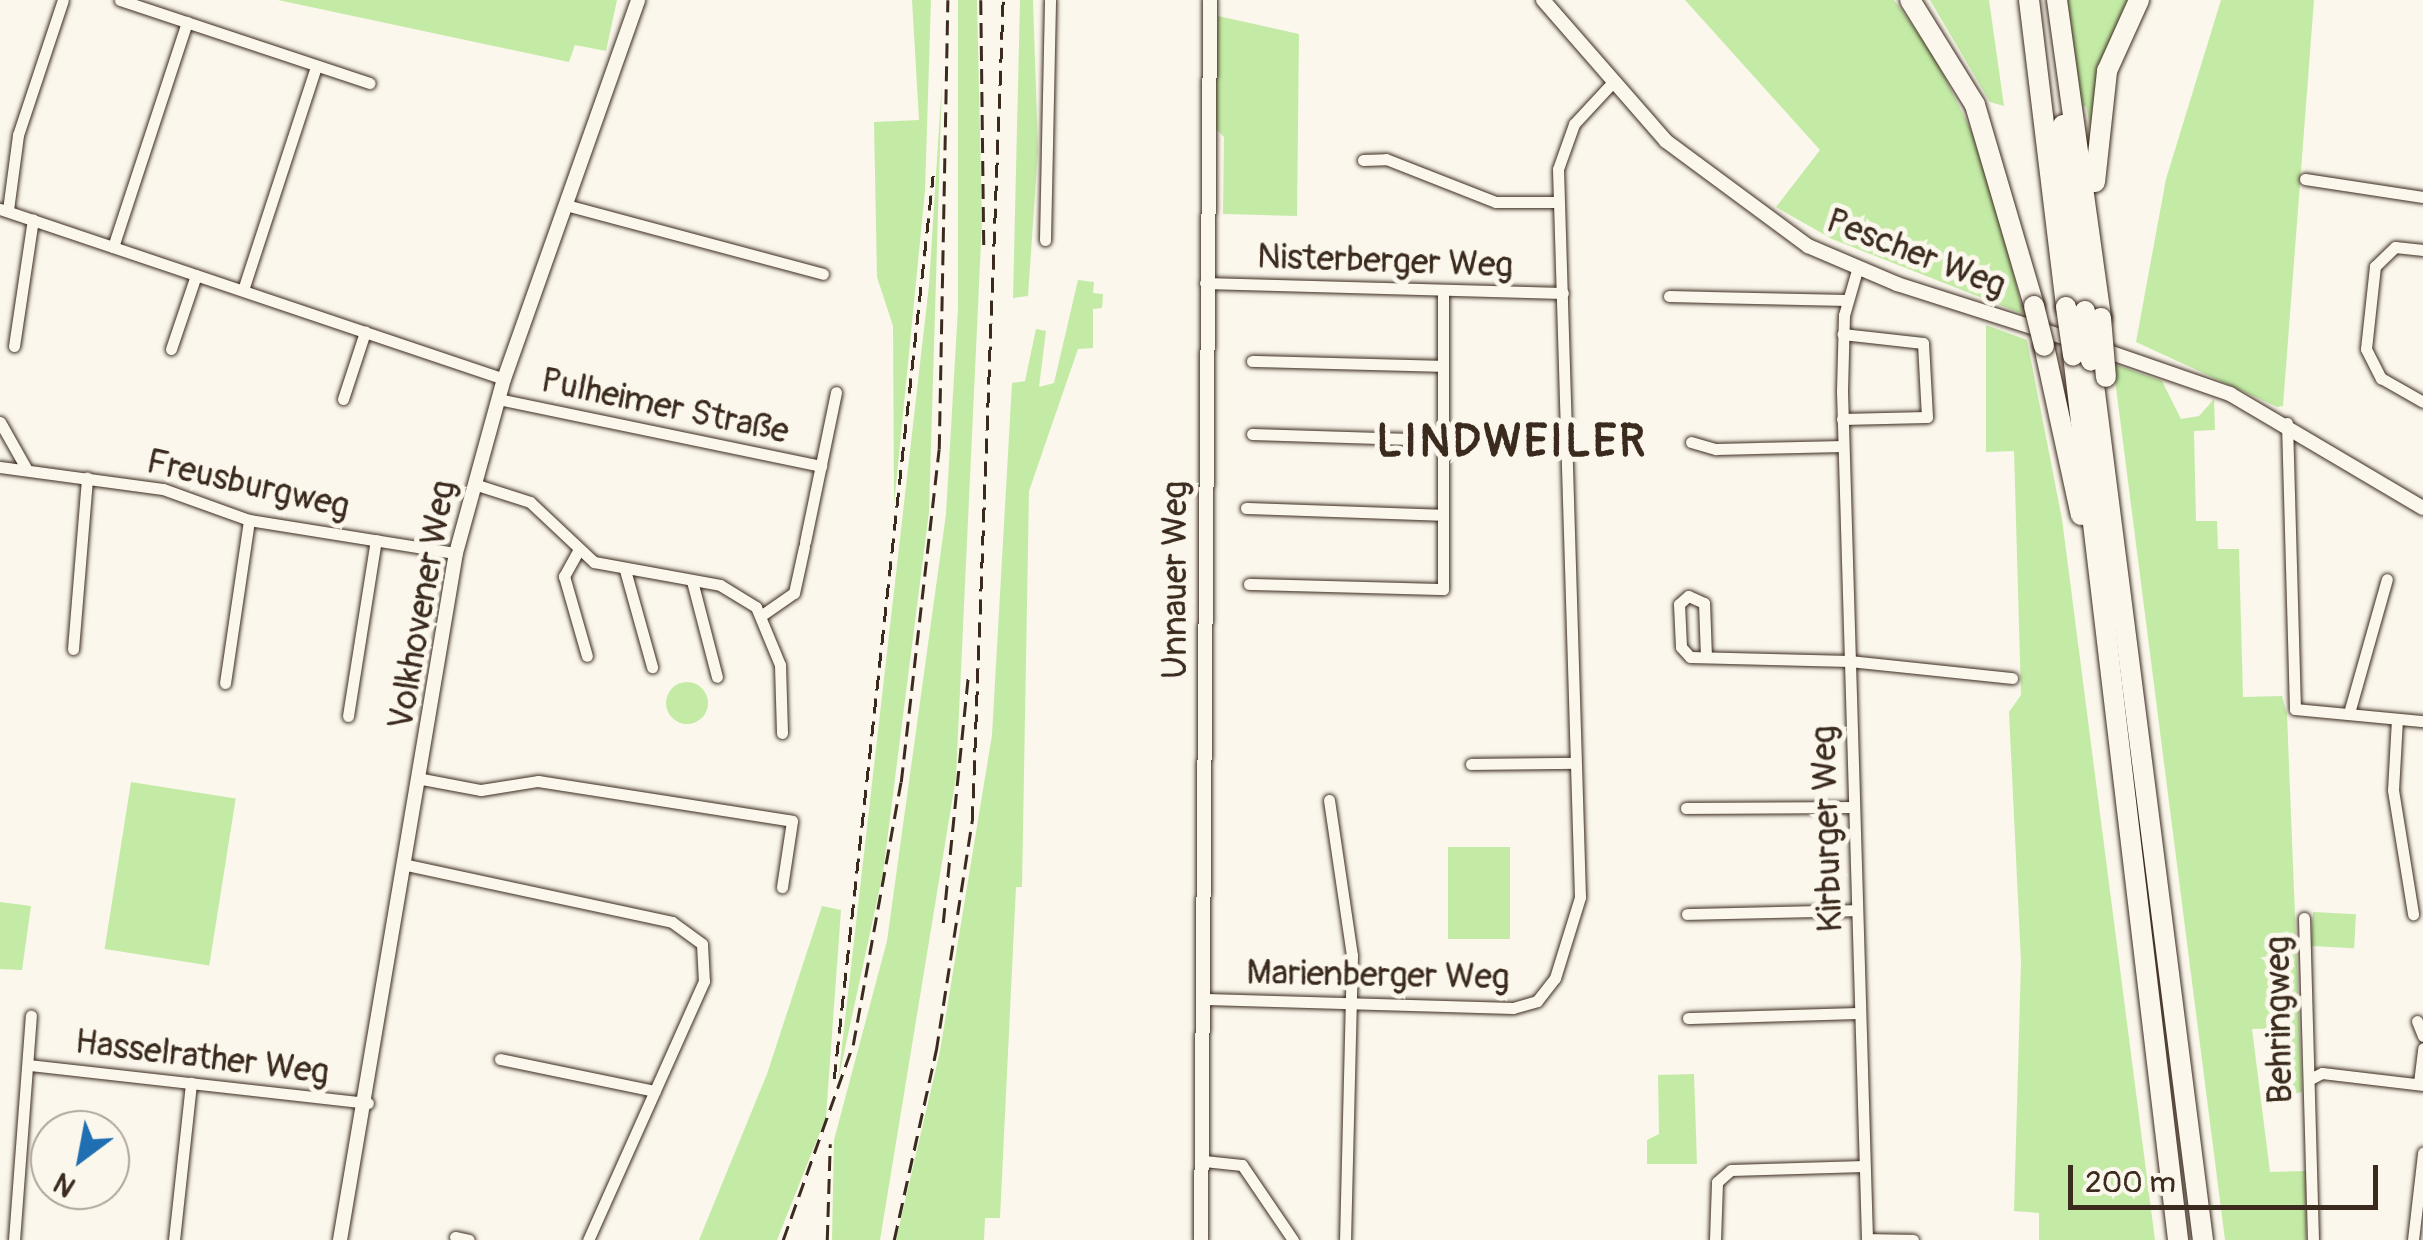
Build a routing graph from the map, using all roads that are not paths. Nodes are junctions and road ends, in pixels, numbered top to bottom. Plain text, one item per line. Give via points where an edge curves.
1 (63, 0) edge
2 (120, 0) edge
3 (638, 0) edge
4 (1050, 0) edge
5 (1210, 0) edge
6 (1543, 0) edge
7 (1910, 0) edge
8 (2026, 0) edge
9 (2048, 0) edge
10 (2057, 0) edge
11 (2139, 0) edge
12 (187, 22) junction
13 (316, 66) junction
14 (370, 83) dead end
15 (1612, 84) junction
16 (1363, 160) dead end
17 (2305, 179) dead end
18 (2423, 196) edge
19 (1557, 202) junction
20 (566, 205) junction
21 (4, 210) edge
22 (33, 219) junction
23 (1045, 240) dead end
24 (114, 247) junction
25 (2094, 249) junction
26 (2423, 250) edge
27 (1858, 270) junction
28 (823, 274) dead end
29 (196, 275) junction
30 (1205, 283) junction
31 (243, 290) junction
32 (1443, 290) junction
33 (1562, 293) junction
34 (1670, 296) dead end
35 (1847, 300) junction
36 (2084, 312) junction
37 (365, 332) junction
38 (1842, 334) junction
39 (14, 346) dead end
40 (171, 349) dead end
41 (2082, 358) junction
42 (1252, 361) dead end
43 (1442, 366) junction
44 (504, 379) junction
45 (836, 392) dead end
46 (343, 398) dead end
47 (498, 399) junction
48 (2423, 402) edge
49 (1842, 418) junction
50 (0, 422) edge
51 (2287, 424) junction
52 (1252, 434) dead end
53 (1442, 440) junction
54 (1692, 442) dead end
55 (1843, 446) junction
56 (821, 466) junction
57 (0, 467) edge
58 (28, 470) junction
59 (87, 478) junction
60 (474, 484) junction
61 (2109, 485) junction
62 (1246, 508) dead end
63 (2423, 508) edge
64 (1442, 515) junction
65 (249, 520) junction
66 (376, 540) junction
67 (578, 551) junction
68 (456, 553) junction
69 (626, 570) junction
70 (2386, 579) dead end
71 (692, 581) junction
72 (1250, 584) dead end
73 (2102, 612) junction
74 (762, 614) junction
75 (73, 649) dead end
76 (587, 656) dead end
77 (1706, 657) junction
78 (1850, 661) junction
79 (652, 667) dead end
80 (717, 678) dead end
81 (2012, 678) dead end
82 (225, 683) dead end
83 (2348, 714) junction
84 (348, 716) dead end
85 (2397, 719) junction
86 (2423, 721) edge
87 (782, 733) dead end
88 (1575, 762) junction
89 (1471, 764) dead end
90 (422, 780) junction
91 (1329, 800) dead end
92 (1854, 806) junction
93 (1686, 808) dead end
94 (407, 865) junction
95 (782, 888) dead end
96 (1857, 910) junction
97 (1687, 914) dead end
98 (2413, 914) dead end
99 (2304, 918) dead end
100 (1206, 999) junction
101 (1354, 1003) junction
102 (1860, 1014) junction
103 (31, 1016) dead end
104 (1688, 1018) dead end
105 (2417, 1020) dead end
106 (2423, 1036) edge
107 (2423, 1048) edge
108 (500, 1060) dead end
109 (29, 1064) junction
110 (2310, 1079) junction
111 (191, 1083) junction
112 (2421, 1084) edge
113 (655, 1091) junction
114 (368, 1104) junction
115 (2423, 1152) edge
116 (2192, 1156) junction
117 (1204, 1161) junction
118 (1864, 1166) junction
119 (1866, 1239) edge
120 (14, 1240) edge
121 (174, 1240) edge
122 (340, 1240) edge
123 (588, 1240) edge
124 (1202, 1240) edge
125 (1293, 1240) edge
126 (1346, 1240) edge
127 (1715, 1240) edge
128 (1913, 1240) edge
129 (2178, 1240) edge
130 (2203, 1240) edge
131 (2212, 1240) edge
132 (2312, 1240) edge
133 (2413, 1240) edge

1 - 21 street via 18,135
2 - 12 street
3 - 20 street, Volkhovener Weg
4 - 23 street
5 - 30 street, Unnauer Weg
6 - 15 street, Pescher Weg
7 - 73 highway, bridge via 1975,105 2034,306
8 - 36 highway
9 - 36 highway
10 - 25 highway
11 - 25 highway via 2100,106
12 - 13 street
12 - 24 street
13 - 14 street
13 - 31 street
15 - 19 street, Marienberger Weg via 1568,136
15 - 27 street, Pescher Weg via 1666,141 1737,198
16 - 19 street via 1386,159 1496,202
17 - 18 street
19 - 33 street, Marienberger Weg
20 - 28 street
20 - 44 street, Volkhovener Weg
21 - 22 street
22 - 24 street
22 - 39 street
24 - 29 street
25 - 36 highway
26 - 48 street via 2395,247 2375,266 2366,349 2381,378
27 - 35 street, Kirburger Weg
27 - 51 street, Pescher Weg via 2215,388
29 - 31 street
29 - 40 street
30 - 32 street, Nisterberger Weg
30 - 100 street, Unnauer Weg
31 - 37 street
32 - 33 street, Nisterberger Weg
32 - 43 street
33 - 88 street, Marienberger Weg
34 - 35 street
35 - 38 street, Kirburger Weg
36 - 41 highway, bridge
36 - 61 highway, bridge via 2106,377
37 - 44 street
37 - 46 street
38 - 49 street, Kirburger Weg
38 - 49 street via 1923,343 1926,418
41 - 61 highway
41 - 73 highway
42 - 43 street
43 - 53 street
44 - 47 street, Volkhovener Weg
45 - 56 street
47 - 56 street, Pulheimer Straße
47 - 60 street, Volkhovener Weg
49 - 55 street, Kirburger Weg
50 - 58 street
51 - 63 street, Pescher Weg
51 - 83 street via 2295,709
52 - 53 street
53 - 64 street
54 - 55 street via 1716,448
55 - 78 street, Kirburger Weg
56 - 74 street via 794,592
57 - 58 street, Freusburgweg
58 - 59 street, Freusburgweg
59 - 65 street, Freusburgweg via 171,491
59 - 75 street
60 - 67 street via 530,502
60 - 68 street, Volkhovener Weg
61 - 116 highway
62 - 64 street
64 - 72 street via 1443,589
65 - 66 street, Freusburgweg
65 - 82 street
66 - 68 street, Freusburgweg
66 - 84 street
67 - 69 street
67 - 76 street via 564,576
68 - 90 street, Volkhovener Weg
69 - 71 street
69 - 79 street
70 - 83 street
71 - 74 street via 731,590
71 - 80 street
73 - 129 highway
74 - 87 street via 780,664
77 - 77 street via 1704,603 1688,596 1680,604 1682,651
77 - 78 street
78 - 81 street
78 - 92 street, Kirburger Weg
83 - 85 street
85 - 86 street
85 - 98 street via 2394,802
88 - 89 street
88 - 101 street, Marienberger Weg via 1580,898 1547,992 1513,1008
90 - 94 street, Volkhovener Weg
90 - 95 street via 481,790 538,781 792,822
91 - 101 street
92 - 93 street
92 - 96 street, Kirburger Weg
94 - 113 street via 692,932 707,956 704,981
94 - 114 street, Volkhovener Weg
96 - 97 street
96 - 102 street, Kirburger Weg
99 - 110 street, Behringweg
100 - 101 street, Marienberger Weg
100 - 117 street, Unnauer Weg
101 - 126 street
102 - 104 street
102 - 118 street, Kirburger Weg
103 - 109 street
105 - 106 street
107 - 112 street
108 - 113 street
109 - 111 street, Hasselrather Weg
109 - 120 street
110 - 112 street via 2322,1074
110 - 132 street, Behringweg
111 - 114 street, Hasselrather Weg
111 - 121 street
113 - 123 street
114 - 122 street, Volkhovener Weg
115 - 133 street
116 - 130 highway
116 - 131 highway
117 - 124 street, Unnauer Weg
117 - 125 street via 1242,1165
118 - 119 street, Kirburger Weg
118 - 127 street via 1730,1170 1717,1182
119 - 128 street, Kirburger Weg

